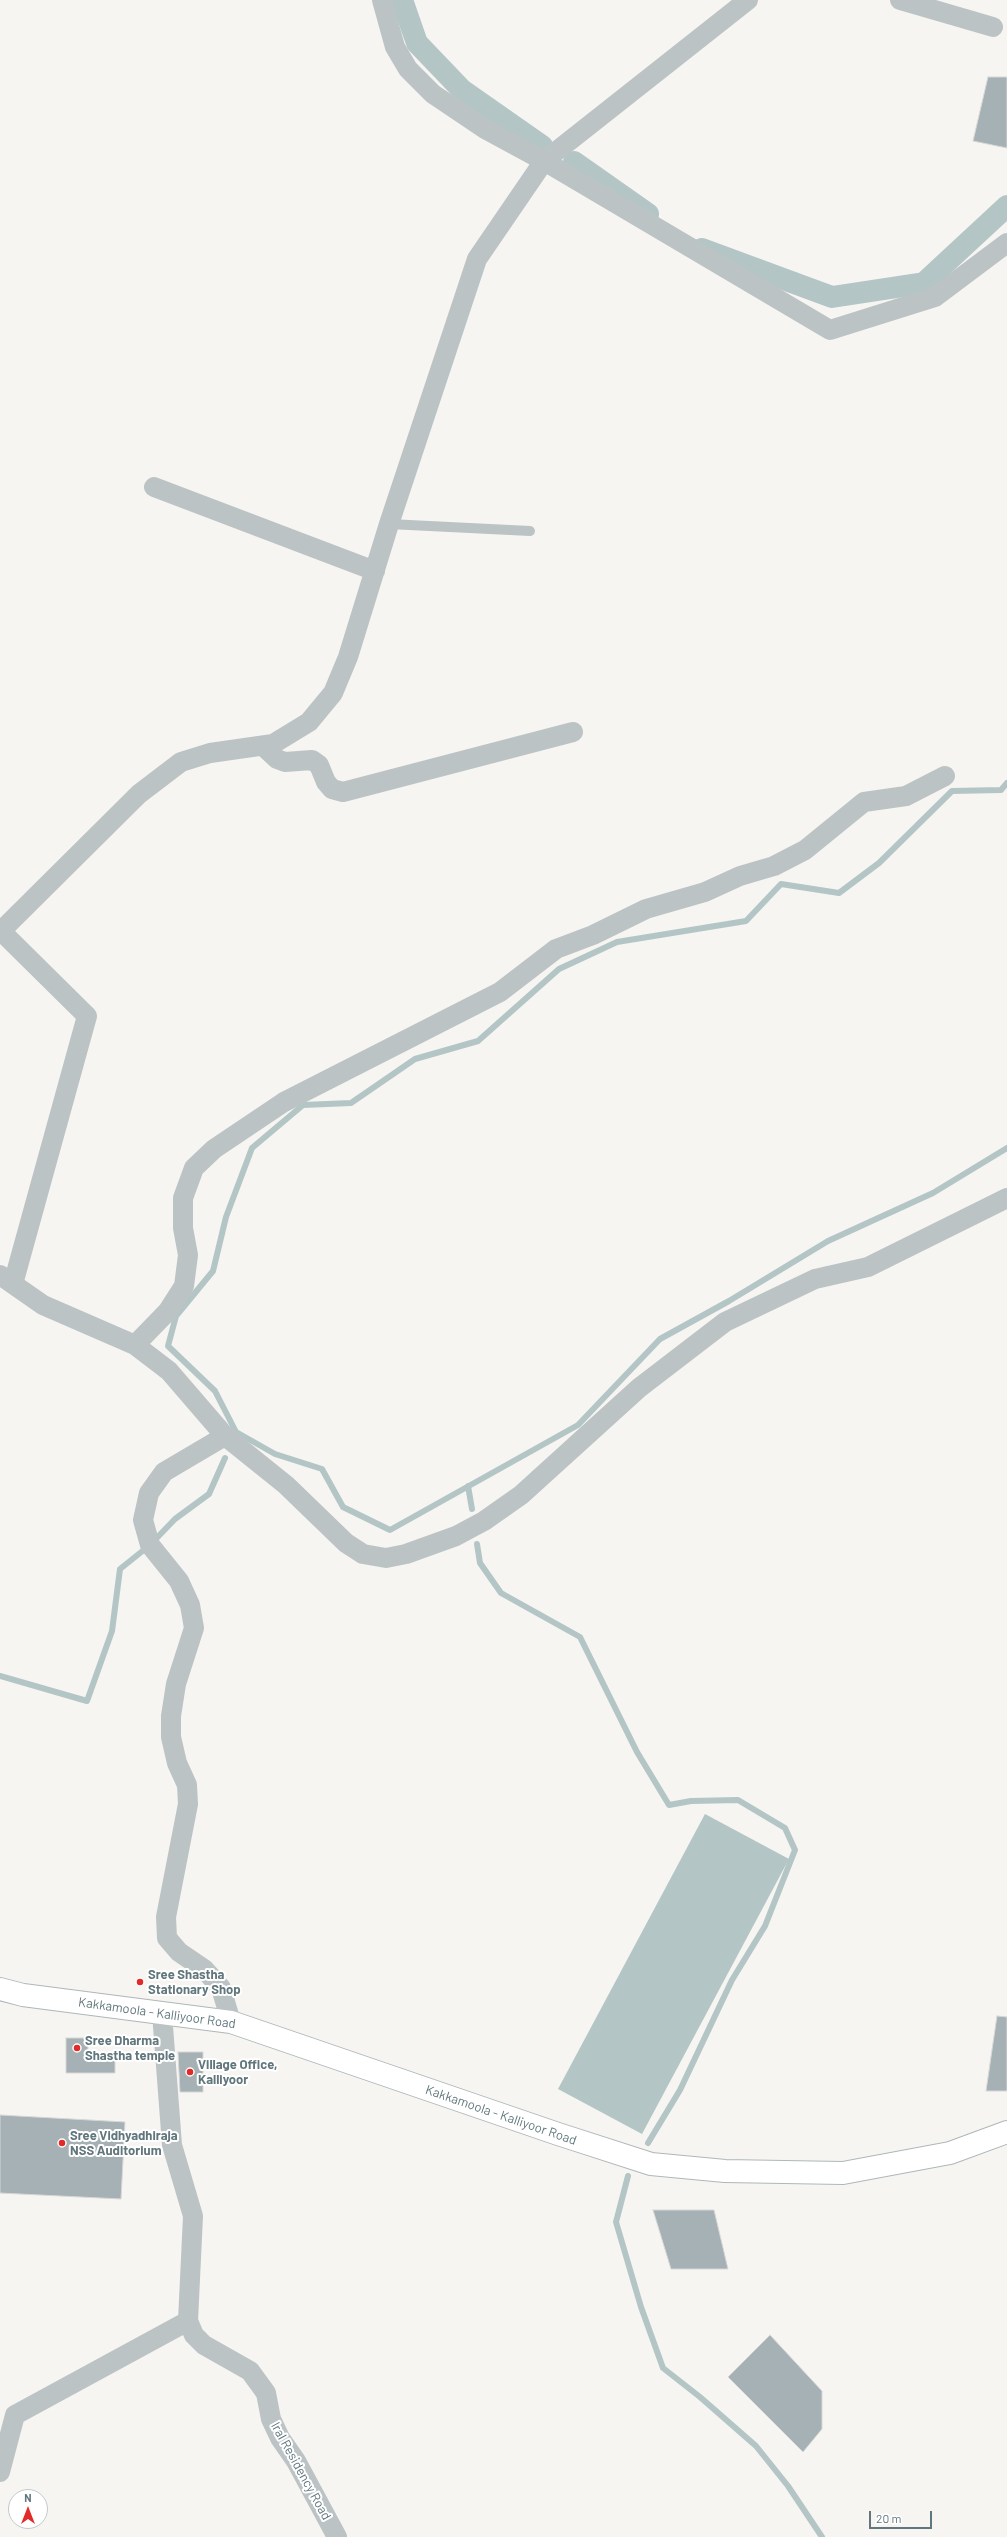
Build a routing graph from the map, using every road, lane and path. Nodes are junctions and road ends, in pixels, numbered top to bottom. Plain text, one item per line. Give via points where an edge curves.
1 (382, 0) edge
2 (748, 0) edge
3 (903, 0) edge
4 (993, 27) dead end
5 (544, 161) junction
6 (1007, 243) edge
7 (154, 487) dead end
8 (389, 524) junction
9 (530, 531) dead end
10 (376, 571) junction
11 (573, 732) dead end
12 (263, 746) junction
13 (945, 776) dead end
14 (1, 931) edge
15 (1007, 1198) edge
16 (6, 1280) edge
17 (135, 1345) junction
18 (225, 1436) junction
19 (0, 1989) edge
20 (162, 2013) junction
21 (231, 2022) junction
22 (1007, 2132) edge
23 (188, 2321) junction
24 (0, 2472) edge
25 (337, 2537) edge

1 - 5 street via 395,47 408,69 433,94 485,129
2 - 5 street
3 - 4 street
5 - 6 street via 830,330 935,297
5 - 8 street via 477,259
7 - 10 street
8 - 9 lane
8 - 10 street
10 - 12 street via 348,657 333,693 309,722 273,744
11 - 12 street via 343,792 332,789 319,765 312,760 285,762 277,759
12 - 14 street via 210,753 181,762 139,794
13 - 17 street via 906,796 864,802 805,850 774,866 740,876 705,892 646,909 593,936 556,950 500,992 284,1102 214,1149 194,1168 183,1198 183,1228 188,1255 184,1286 168,1311
14 - 16 street via 87,1016
15 - 18 street via 868,1267 815,1279 725,1322 639,1388 521,1495 484,1521 456,1536 406,1554 386,1558 363,1554 346,1543 286,1485
16 - 17 street via 43,1305
17 - 18 street via 169,1371
18 - 21 street via 164,1472 149,1493 143,1520 150,1545 179,1581 190,1605 194,1628 176,1684 171,1716 171,1737 177,1763 187,1784 188,1804 166,1917 167,1938 179,1952 204,1969 221,1988
19 - 20 main road, Kakkamoola - Kalliyoor Road via 23,1995
20 - 21 main road, Kakkamoola - Kalliyoor Road
20 - 23 street via 172,2145 193,2216
21 - 22 main road, Kakkamoola - Kalliyoor Road via 550,2132 652,2164 725,2171 843,2172 950,2153
23 - 24 street via 14,2415
23 - 25 street, Iral Residency Road via 194,2335 204,2345 250,2371 266,2393 271,2419 280,2438 296,2461

